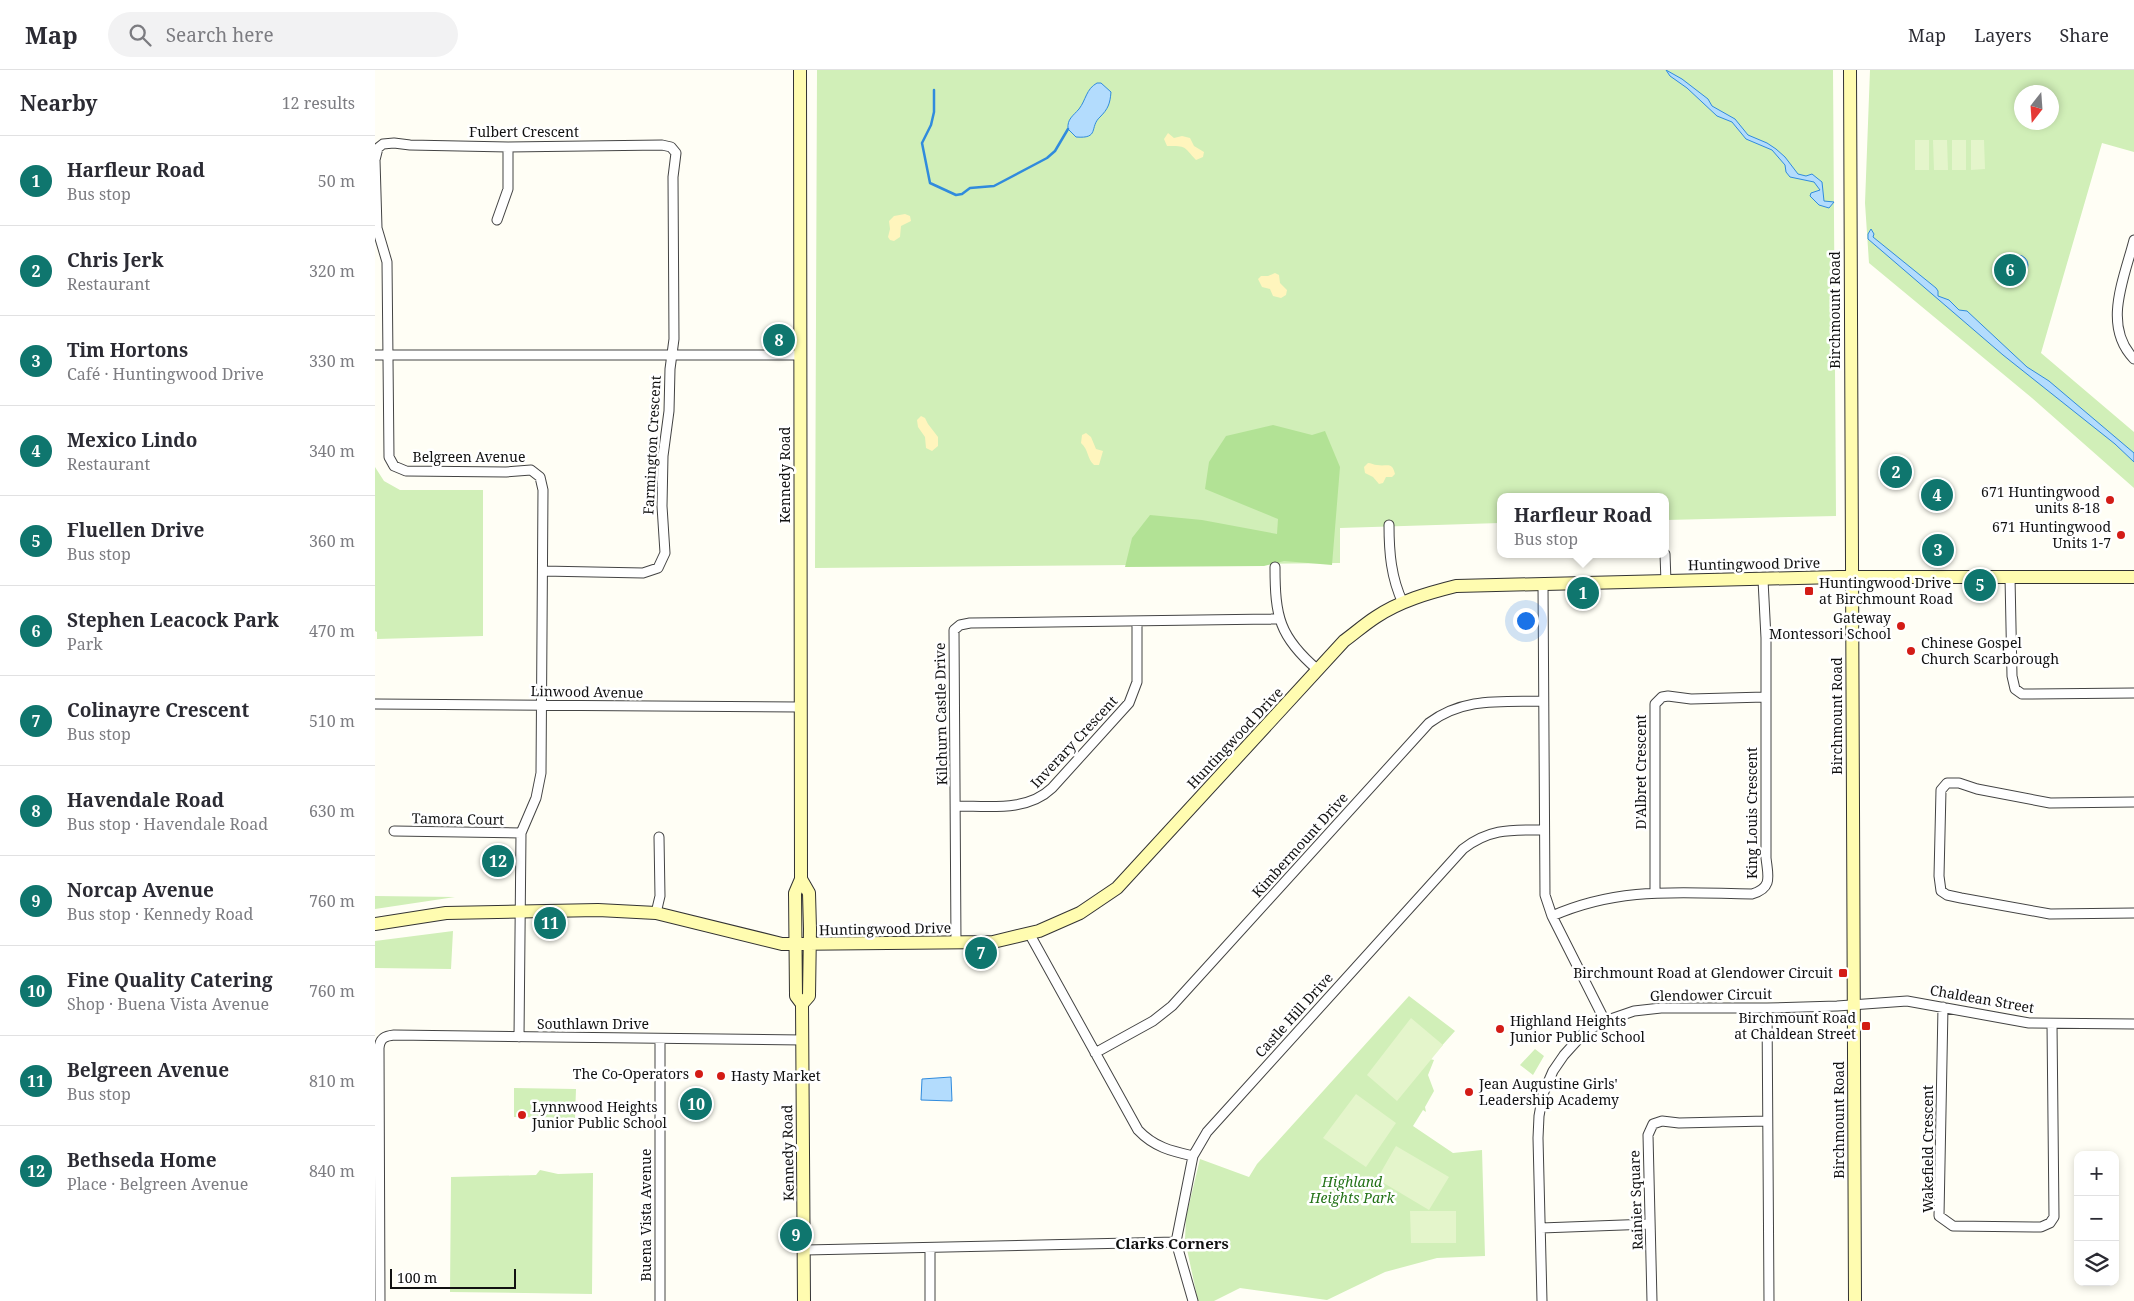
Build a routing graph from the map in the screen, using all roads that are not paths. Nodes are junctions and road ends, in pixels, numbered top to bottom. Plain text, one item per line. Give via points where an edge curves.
1 (800, 70) edge
2 (1849, 70) edge
3 (508, 147) junction
4 (497, 220) dead end
5 (2134, 240) edge
6 (2132, 259) edge
7 (672, 354) junction
8 (375, 355) edge
9 (388, 355) junction
10 (801, 355) junction
11 (2134, 360) edge
12 (1389, 525) dead end
13 (1665, 558) edge
14 (1275, 567) dead end
15 (543, 571) junction
16 (1852, 577) junction
17 (2010, 577) junction
18 (2134, 577) edge
19 (1763, 580) junction
20 (1666, 582) junction
21 (1543, 584) junction
22 (1403, 603) junction
23 (1278, 619) junction
24 (1137, 621) junction
25 (1318, 670) junction
26 (2134, 692) edge
27 (1765, 698) junction
28 (1543, 701) junction
29 (375, 704) edge
30 (542, 705) junction
31 (799, 707) junction
32 (2134, 802) edge
33 (957, 806) junction
34 (1544, 830) junction
35 (394, 832) dead end
36 (521, 833) junction
37 (659, 837) dead end
38 (801, 879) junction
39 (1655, 893) junction
40 (519, 911) junction
41 (656, 913) junction
42 (2134, 913) edge
43 (1552, 916) junction
44 (375, 924) edge
45 (1029, 933) junction
46 (956, 943) junction
47 (795, 944) junction
48 (810, 945) junction
49 (802, 1004) junction
50 (1855, 1005) junction
51 (1943, 1007) junction
52 (1767, 1008) junction
53 (1605, 1021) junction
54 (2052, 1024) junction
55 (2134, 1024) edge
56 (519, 1037) junction
57 (660, 1038) junction
58 (803, 1040) junction
59 (1095, 1053) junction
60 (1767, 1121) junction
61 (1193, 1156) junction
62 (1650, 1224) junction
63 (1541, 1228) junction
64 (1176, 1242) junction
65 (930, 1248) junction
66 (805, 1250) junction
67 (380, 1301) edge
68 (659, 1301) edge
69 (804, 1301) edge
70 (930, 1301) edge
71 (1193, 1301) edge
72 (1542, 1301) edge
73 (1652, 1301) edge
74 (1769, 1301) edge
75 (1855, 1301) edge

1 - 10 main road, Kennedy Road
2 - 16 main road, Birchmount Road
3 - 4 street via 508,189
3 - 7 street, Fulbert Crescent via 649,144 674,149
3 - 9 street, Fulbert Crescent via 395,143 378,148 375,160 377,228 387,262
5 - 6 street
6 - 11 street via 2119,298 2117,322 2123,345
7 - 9 street
7 - 10 street
7 - 15 street, Farmington Crescent via 663,456 665,553 662,562 658,568 643,573
8 - 9 street
9 - 15 street, Belgreen Avenue via 389,454 394,466 406,471 526,470 536,473 543,490
10 - 31 main road, Kennedy Road
12 - 22 street via 1389,552 1395,586
13 - 20 street
14 - 23 street
15 - 30 street, Belgreen Avenue
16 - 17 main road, Huntingwood Drive
16 - 19 main road, Huntingwood Drive
16 - 50 main road, Birchmount Road
17 - 18 main road, Huntingwood Drive
17 - 26 street via 2011,676 2015,689 2022,694
19 - 20 main road, Huntingwood Drive
19 - 27 street, King Louis Crescent
20 - 21 main road, Huntingwood Drive
21 - 22 main road, Huntingwood Drive via 1456,586
21 - 28 street
22 - 25 main road, Huntingwood Drive via 1376,617 1345,641
23 - 24 street, Kilchurn Castle Drive
23 - 25 street via 1300,654
24 - 33 street, Inverary Crescent via 1137,682 1129,703 1053,788 1029,803
24 - 33 street, Kilchurn Castle Drive via 970,623 954,630
25 - 45 main road, Huntingwood Drive via 1117,888 1080,913
27 - 39 street, King Louis Crescent via 1767,883 1761,891 1751,894
27 - 39 street, D'Albret Crescent via 1691,699 1668,696 1655,704
28 - 34 street
28 - 59 street, Kimbermount Drive via 1465,704 1429,723 1172,1006 1153,1021
29 - 30 street, Linwood Avenue
30 - 31 street, Linwood Avenue
30 - 36 street, Belgreen Avenue via 540,784
31 - 38 main road, Kennedy Road
32 - 42 street via 2050,803 1947,783 1941,790 1939,876 1941,891 1961,898 2050,914
33 - 46 street, Kilchurn Castle Drive
34 - 43 street via 1544,885
34 - 61 street, Castle Hill Drive via 1497,831 1474,840 1463,849 1211,1126
35 - 36 street, Tamora Court
36 - 40 street, Belgreen Avenue
37 - 41 street via 660,896
38 - 47 main road, Kennedy Road via 795,893
38 - 48 main road, Kennedy Road via 809,893
39 - 43 street, King Louis Crescent via 1617,896
40 - 41 main road, Huntingwood Drive
40 - 44 main road, Huntingwood Drive via 446,913
40 - 56 street, Belgreen Avenue
41 - 47 main road, Huntingwood Drive via 782,944
43 - 53 street
45 - 46 main road, Huntingwood Drive via 993,942
45 - 59 street
46 - 48 main road, Huntingwood Drive
47 - 48 main road, Huntingwood Drive
47 - 49 main road, Kennedy Road via 796,996
48 - 49 main road, Kennedy Road via 809,996
49 - 58 main road, Kennedy Road
50 - 51 street, Chaldean Street via 1907,1001
50 - 52 street, Glendower Circuit
50 - 75 main road, Birchmount Road
51 - 54 street, Chaldean Street via 2029,1023
51 - 54 street, Wakefield Crescent via 1939,1216 1953,1226 2041,1227 2054,1217
52 - 53 street, Glendower Circuit via 1661,1008 1634,1011
52 - 60 street
53 - 63 street, Glendower Circuit via 1583,1034 1564,1055 1543,1094 1538,1138
54 - 55 street, Chaldean Street
56 - 57 street, Southlawn Drive
56 - 67 street, Southlawn Drive via 394,1034 379,1042
57 - 58 street, Southlawn Drive
57 - 68 street, Buena Vista Avenue
58 - 66 main road, Kennedy Road
59 - 61 street via 1138,1130 1157,1146
60 - 62 street, Rainier Square via 1662,1121 1653,1124 1648,1135
60 - 74 street
61 - 64 street, Castle Hill Drive
62 - 63 street
62 - 73 street, Rainier Square
63 - 72 street, Glendower Circuit
64 - 65 street
64 - 71 street, Castle Hill Drive
65 - 66 street
65 - 70 street
66 - 69 main road, Kennedy Road

